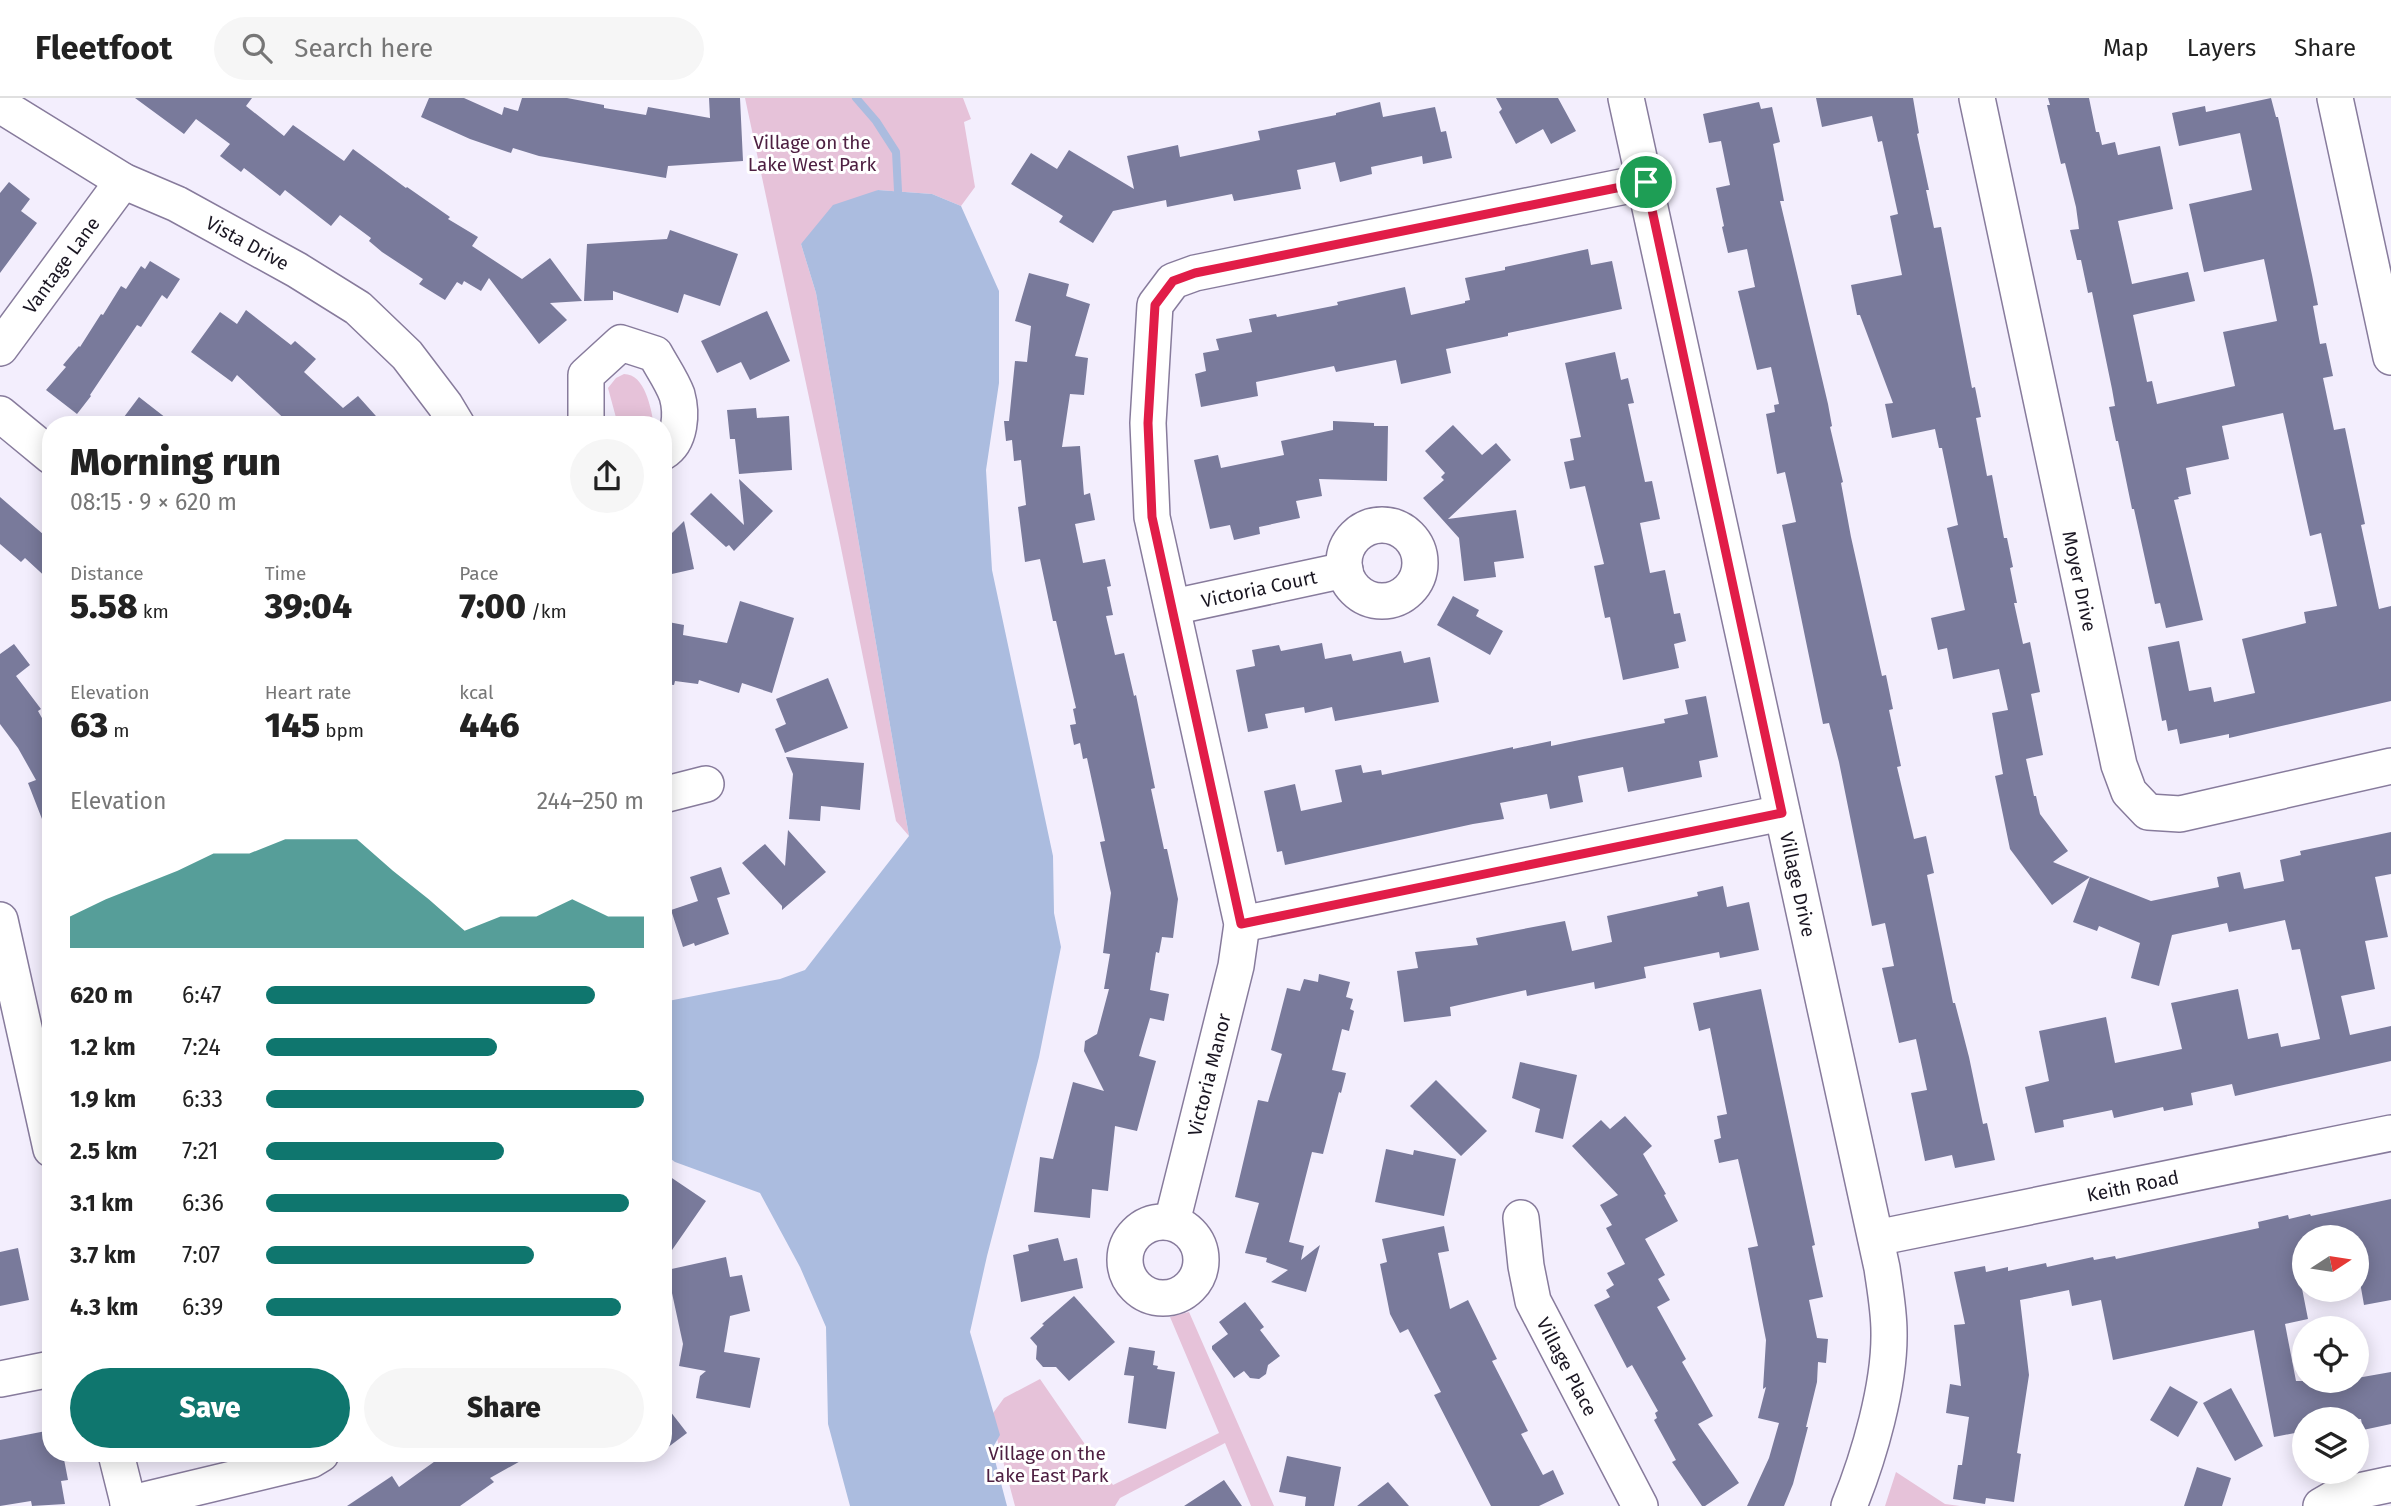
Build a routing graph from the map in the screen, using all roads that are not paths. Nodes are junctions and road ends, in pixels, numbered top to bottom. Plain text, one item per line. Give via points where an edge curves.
1 (1626, 98) edge
2 (1977, 98) edge
3 (2335, 98) edge
4 (0, 105) edge
5 (123, 181) junction
6 (1646, 182) junction
7 (0, 348) edge
8 (2391, 357) edge
9 (0, 414) edge
10 (452, 416) edge
11 (586, 416) edge
12 (672, 444) edge
13 (42, 449) edge
14 (1345, 570) dead end
15 (1173, 607) junction
16 (2391, 766) edge
17 (706, 784) dead end
18 (672, 793) edge
19 (1782, 813) junction
20 (0, 920) edge
21 (1241, 924) junction
22 (10, 1018) edge
23 (42, 1120) edge
24 (2391, 1133) edge
25 (1521, 1218) dead end
26 (1172, 1223) dead end
27 (1876, 1238) junction
28 (42, 1371) edge
29 (0, 1379) edge
30 (118, 1462) edge
31 (303, 1462) edge
32 (2391, 1484) edge
33 (128, 1505) edge
34 (1640, 1506) edge
35 (1849, 1506) edge
36 (2320, 1506) edge

1 - 6 street, Village Drive
2 - 16 street, Moyer Drive via 2119,765 2129,792 2148,812 2180,814
3 - 8 street
4 - 5 street, Vista Drive
5 - 7 street, Vantage Lane
5 - 10 street, Vista Drive via 177,204 358,308 407,355
6 - 15 street, Victoria Manor via 1173,281 1155,305 1148,423 1152,517
6 - 19 street, Village Drive
9 - 13 street
11 - 12 street via 586,375 621,343 655,354 677,395 679,429
14 - 15 street, Victoria Court
15 - 21 street, Victoria Manor
17 - 18 street
19 - 21 street
19 - 27 street, Village Drive
20 - 22 street
21 - 26 street, Victoria Manor via 1236,966
22 - 23 street
24 - 27 street, Keith Road
25 - 34 street, Village Place via 1534,1301
27 - 35 street, Village Drive via 1888,1352 1875,1430
28 - 29 street
30 - 33 street
31 - 33 street
32 - 36 street via 2340,1495

